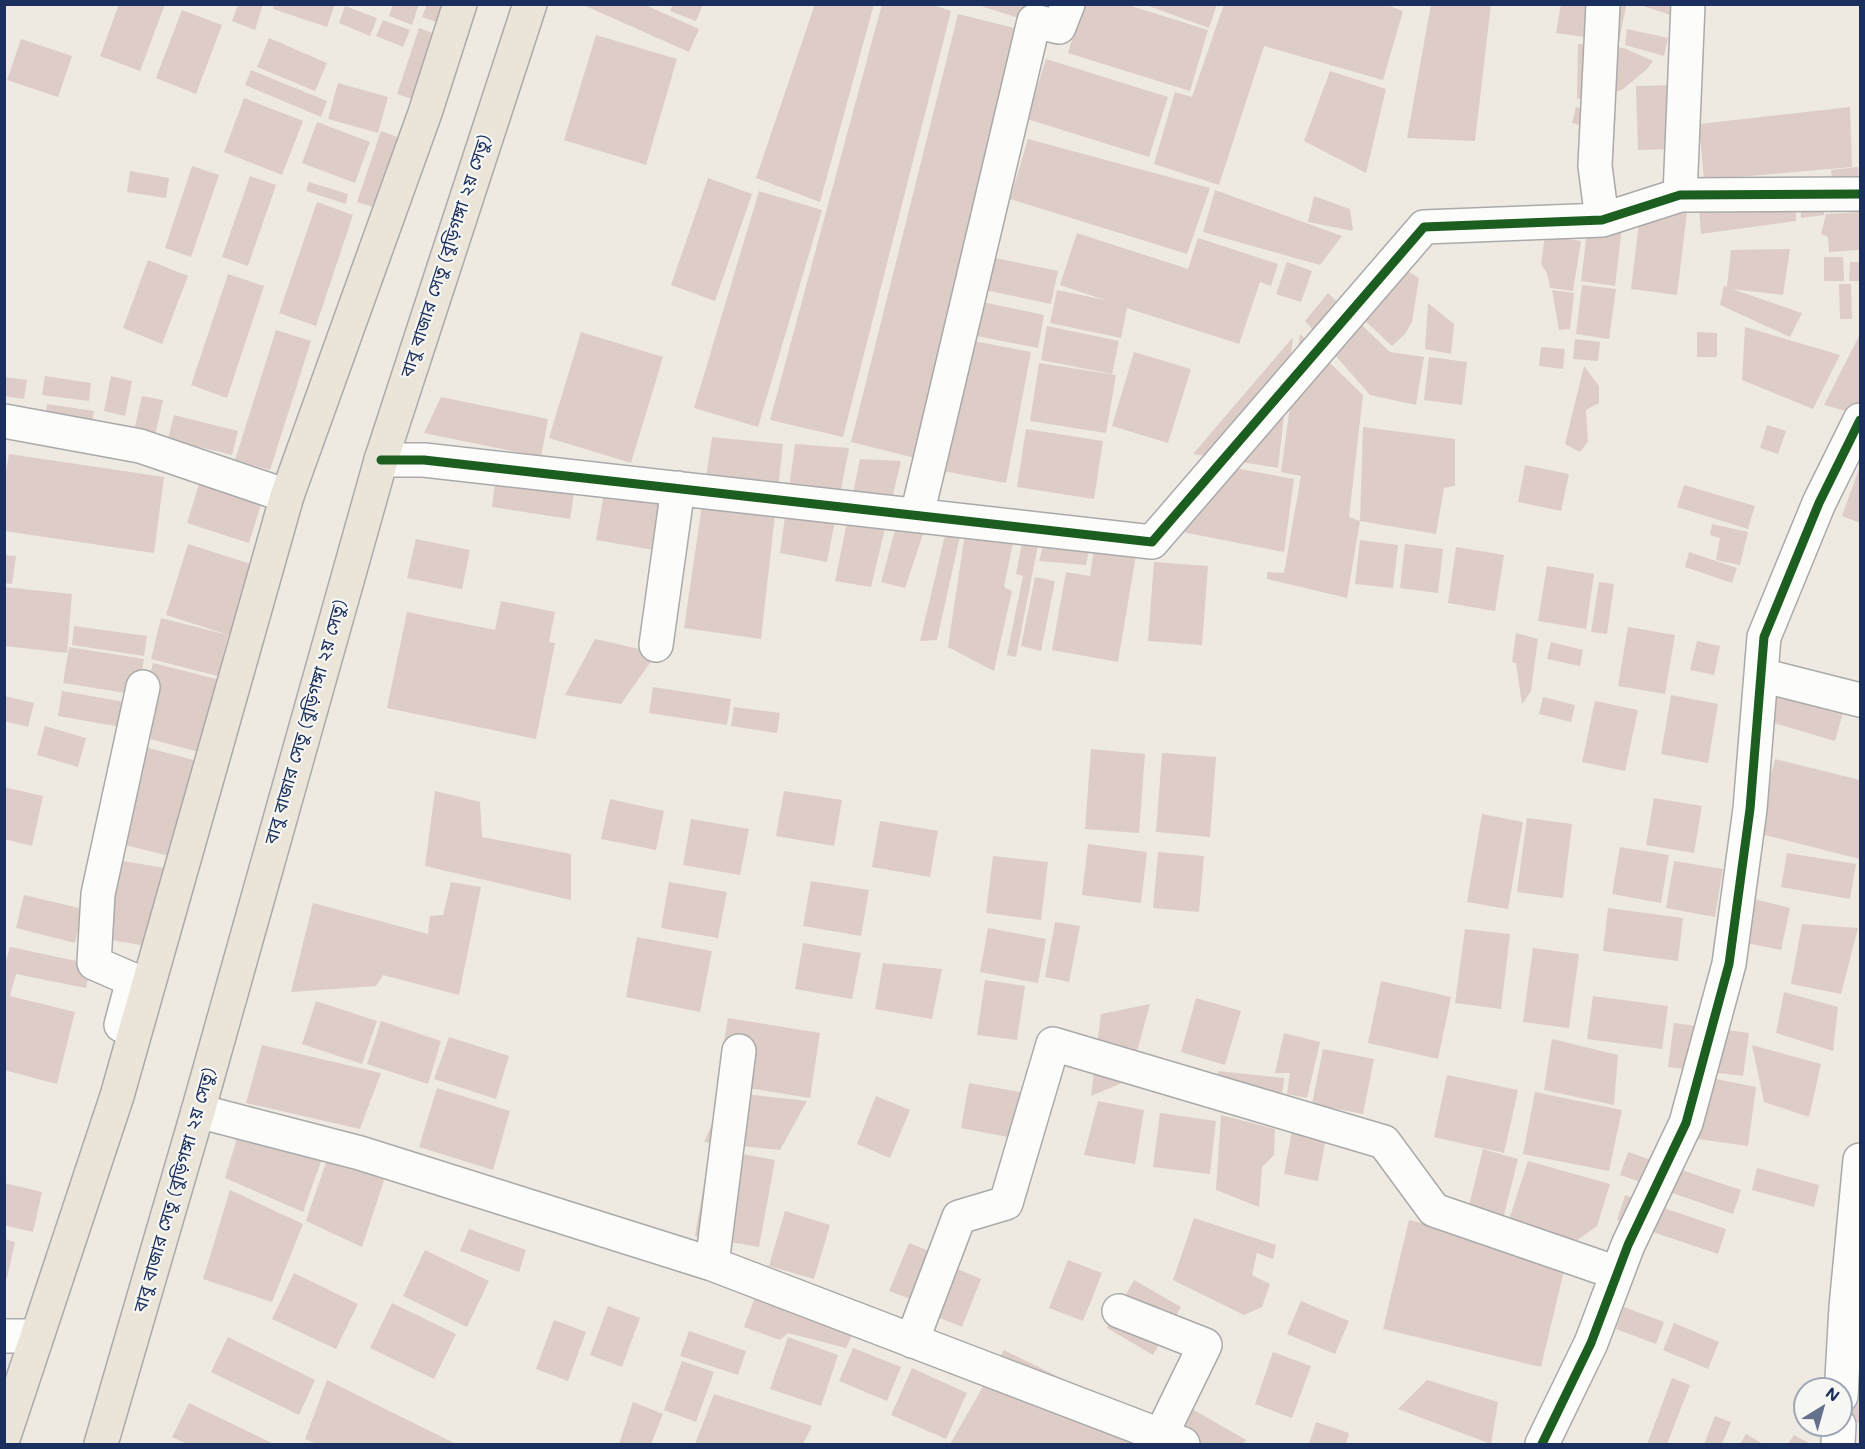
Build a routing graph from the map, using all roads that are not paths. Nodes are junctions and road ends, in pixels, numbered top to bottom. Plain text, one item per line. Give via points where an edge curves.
1 (460, 4) edge
2 (530, 4) edge
3 (1068, 4) edge
4 (1602, 4) edge
5 (1688, 4) edge
6 (1860, 194) edge
7 (1680, 195) junction
8 (1602, 220) junction
9 (1860, 420) edge
10 (4, 421) edge
11 (381, 460) junction
12 (678, 488) junction
13 (287, 496) junction
14 (918, 515) junction
15 (656, 645) dead end
16 (1761, 675) junction
17 (143, 687) dead end
18 (1860, 700) edge
19 (739, 1051) dead end
20 (117, 1096) junction
21 (198, 1111) junction
22 (1860, 1169) edge
23 (712, 1264) junction
24 (1617, 1273) junction
25 (1119, 1311) dead end
26 (20, 1336) edge
27 (912, 1341) junction
28 (1842, 1377) edge
29 (4, 1436) edge
30 (1173, 1438) edge
31 (101, 1444) edge
32 (1542, 1444) edge

1 - 13 highway via 421,124
2 - 11 highway, বাবু বাজার সেতু (বুড়িগঙ্গা ২য় সেতু)
3 - 14 street via 1059,27 1034,21
4 - 8 street via 1595,166
5 - 7 street
6 - 7 street
7 - 8 street
8 - 14 street via 1424,227 1152,542
9 - 16 street via 1819,503 1764,638
10 - 13 street via 140,446
11 - 12 street via 424,460
11 - 21 highway, বাবু বাজার সেতু (বুড়িগঙ্গা ২য় সেতু)
12 - 14 street
12 - 15 street
13 - 20 highway
16 - 18 street
16 - 24 street via 1750,809 1729,964 1686,1123
17 - 20 street via 98,894 94,963 133,980 105,1093
19 - 23 street
20 - 26 highway
21 - 23 street via 360,1153
21 - 31 highway, বাবু বাজার সেতু (বুড়িগঙ্গা ২য় সেতু)
22 - 28 street
23 - 27 street
24 - 27 street via 1434,1209 1384,1142 1053,1044 1006,1203 959,1217
24 - 32 street via 1591,1343
25 - 30 street via 1205,1345
26 - 29 highway
27 - 30 street

